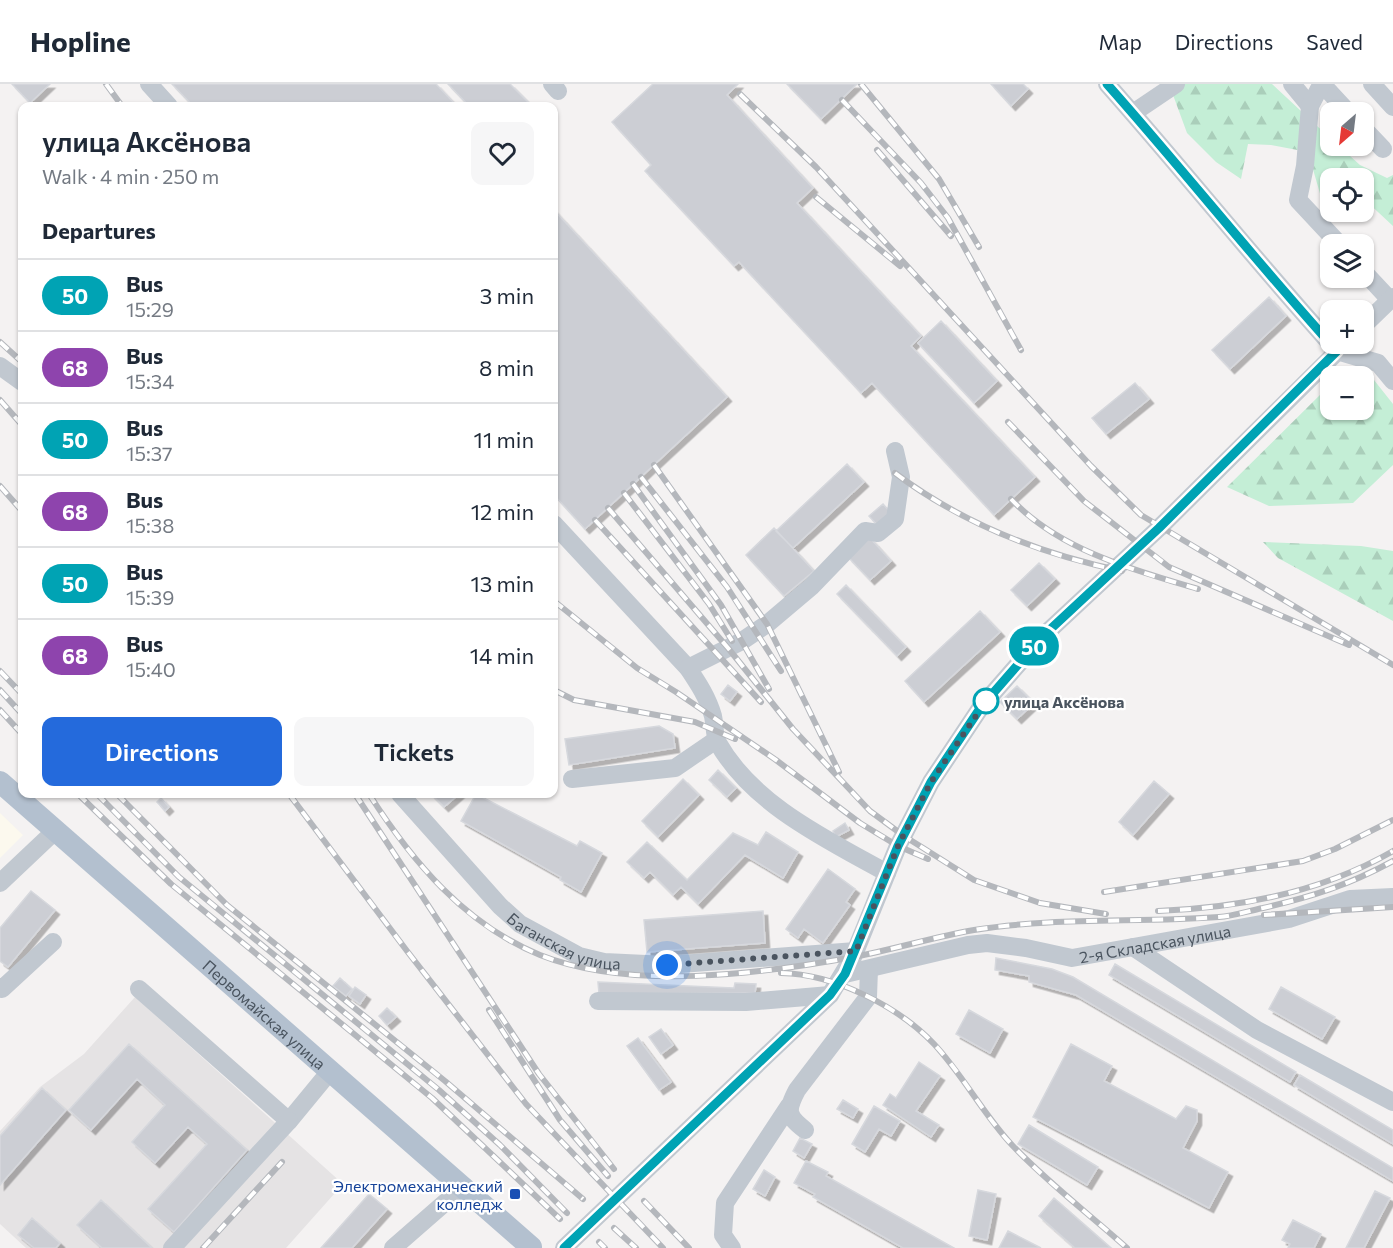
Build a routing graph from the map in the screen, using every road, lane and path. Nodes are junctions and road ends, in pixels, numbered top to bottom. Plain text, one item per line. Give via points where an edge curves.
1 (149, 84) edge
2 (1107, 84) edge
3 (1176, 84) edge
4 (1292, 84) edge
5 (1372, 84) edge
6 (1322, 85) edge
7 (165, 102) edge
8 (1338, 102) edge
9 (1310, 106) junction
10 (1393, 107) edge
11 (1133, 113) junction
12 (1374, 140) edge
13 (1383, 149) dead end
14 (1330, 234) edge
15 (1374, 282) edge
16 (1391, 299) edge
17 (1374, 316) edge
18 (1320, 326) edge
19 (1334, 354) edge
20 (1357, 354) edge
21 (0, 366) edge
22 (18, 379) edge
23 (1393, 381) edge
24 (895, 451) dead end
25 (558, 528) edge
26 (688, 668) junction
27 (716, 740) junction
28 (572, 779) dead end
29 (0, 782) edge
30 (18, 797) edge
31 (19, 798) edge
32 (404, 798) edge
33 (56, 830) junction
34 (887, 873) junction
35 (0, 883) edge
36 (1393, 897) edge
37 (53, 942) dead end
38 (1133, 947) junction
39 (856, 951) junction
40 (869, 969) junction
41 (845, 974) junction
42 (0, 987) edge
43 (139, 989) dead end
44 (830, 995) junction
45 (598, 1000) dead end
46 (331, 1070) junction
47 (1393, 1101) edge
48 (789, 1106) junction
49 (289, 1121) junction
50 (805, 1130) dead end
51 (464, 1186) junction
52 (531, 1246) dead end
53 (172, 1248) edge
54 (393, 1248) edge
55 (564, 1248) edge
56 (732, 1248) edge

1 - 7 street
2 - 11 street
3 - 11 street
4 - 9 street
5 - 10 street
6 - 8 street
6 - 9 street
9 - 14 street via 1298,200
11 - 18 street via 1255,261
12 - 13 street
15 - 16 street
16 - 17 street
19 - 34 street via 1159,528 1042,637 981,707 931,782
20 - 23 street via 1378,363
21 - 22 street
24 - 26 street via 902,477 895,519 878,533 865,531 812,586 756,632
25 - 26 street
26 - 27 street via 705,693
27 - 28 street via 675,768
27 - 34 street via 732,765 760,792 834,843
29 - 30 main road, Первомайская улица
31 - 33 main road, Первомайская улица
32 - 39 street, Баганская улица via 500,906 520,924 579,956 615,963 667,965
33 - 35 street
33 - 46 main road, Первомайская улица
34 - 39 street
36 - 38 street, 2-я Складская улица via 1350,899 1289,919
37 - 42 street
38 - 40 street, 2-я Складская улица via 1072,958 987,943
38 - 47 street via 1257,1030
39 - 41 street
40 - 41 street, 2-я Складская улица
40 - 48 street via 868,998 796,1090
41 - 44 street
43 - 49 street
44 - 45 street via 746,1002
44 - 55 street
46 - 49 street
46 - 51 main road, Первомайская улица
48 - 50 street via 792,1120
48 - 56 street via 725,1203 723,1235
49 - 53 street
51 - 52 main road, Первомайская улица
51 - 54 street

